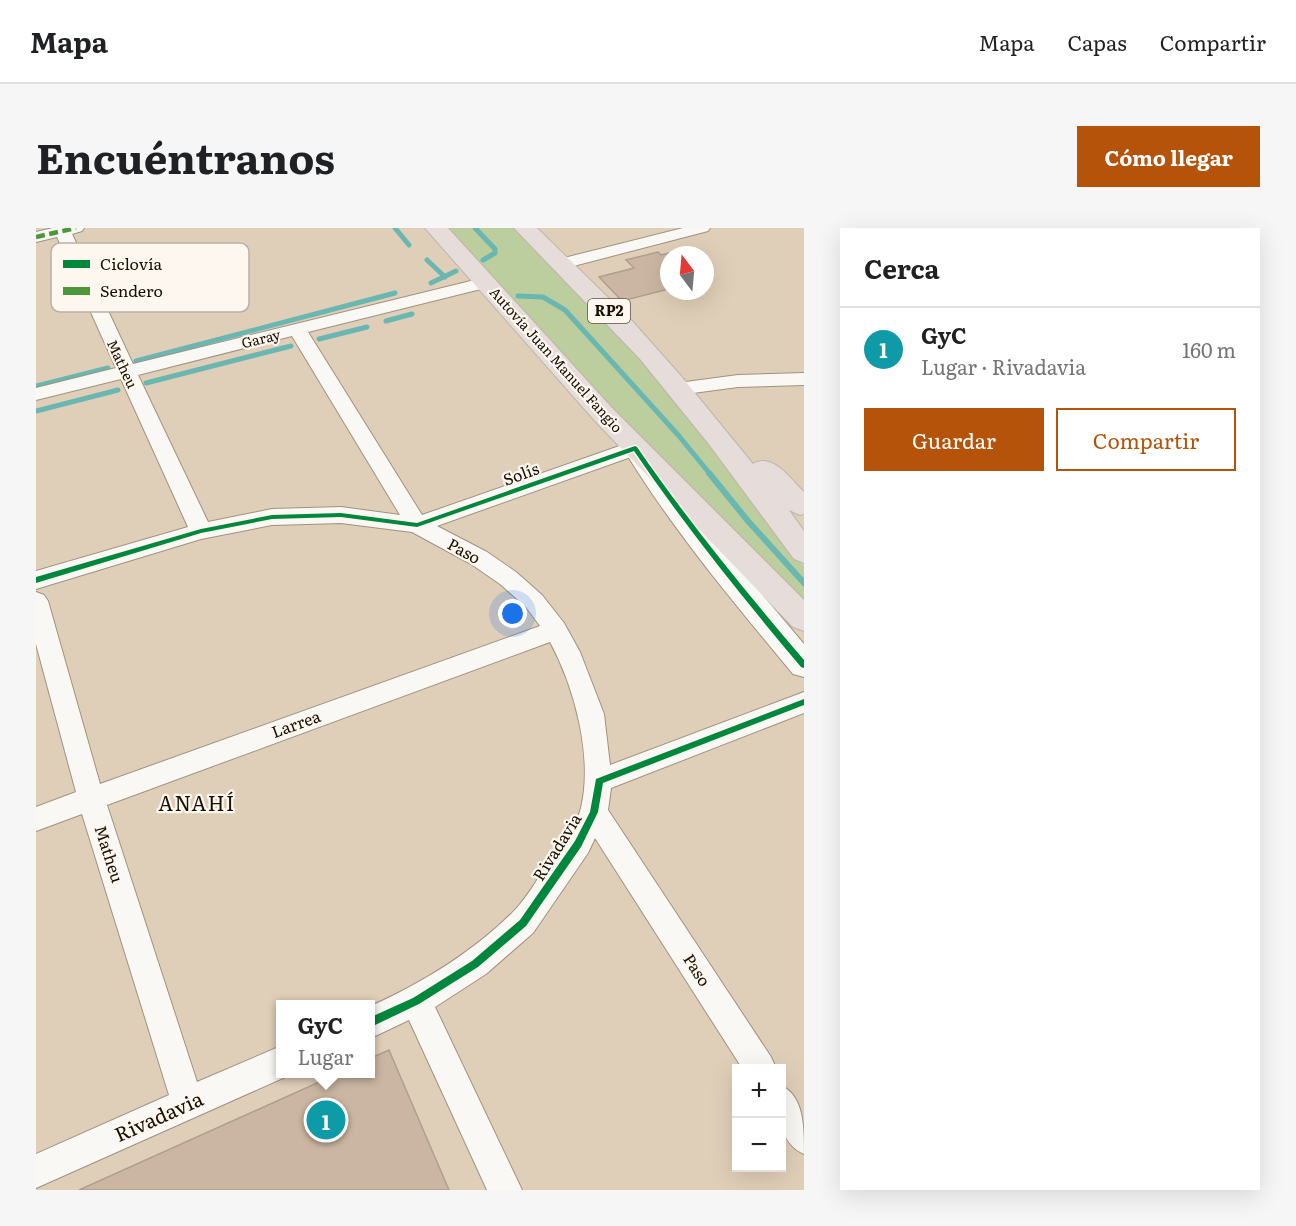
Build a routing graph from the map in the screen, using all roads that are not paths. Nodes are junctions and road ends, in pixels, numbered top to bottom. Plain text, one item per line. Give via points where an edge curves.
1 (436, 228) edge
2 (525, 228) edge
3 (702, 228) edge
4 (66, 229) edge
5 (36, 237) edge
6 (72, 243) edge
7 (562, 264) junction
8 (487, 282) junction
9 (101, 312) edge
10 (297, 330) junction
11 (126, 372) junction
12 (804, 379) edge
13 (36, 394) edge
14 (683, 394) junction
15 (635, 448) junction
16 (802, 508) edge
17 (417, 525) junction
18 (201, 531) junction
19 (804, 552) edge
20 (36, 580) edge
21 (36, 601) edge
22 (804, 619) edge
23 (556, 630) junction
24 (804, 665) edge
25 (804, 702) edge
26 (599, 781) junction
27 (91, 798) junction
28 (594, 812) junction
29 (36, 819) edge
30 (416, 1001) junction
31 (375, 1020) edge
32 (276, 1064) edge
33 (757, 1064) edge
34 (188, 1104) junction
35 (786, 1108) edge
36 (804, 1137) edge
37 (36, 1171) edge
38 (505, 1190) edge

1 - 8 highway, Autovía Juan Manuel Fangio
2 - 7 highway, RP2
3 - 7 street
4 - 5 street
4 - 6 street, Matheu
7 - 14 highway, RP2
8 - 10 street, Garay
8 - 15 highway, Autovía Juan Manuel Fangio
9 - 11 street, Matheu
10 - 11 street, Garay
10 - 17 street, Paso
11 - 13 street, Garay
11 - 18 street, Matheu
12 - 14 street via 738,381
14 - 16 highway
14 - 19 highway, RP2
15 - 17 street, Solís
15 - 22 highway, Autovía Juan Manuel Fangio
15 - 24 street via 670,502
17 - 18 street via 363,517 304,515
17 - 23 street, Paso via 508,578 534,601
18 - 20 street
21 - 27 street, Matheu
23 - 26 street, Paso via 591,714
23 - 27 street, Larrea
25 - 26 street
26 - 28 street, Rivadavia
27 - 29 street, Larrea
27 - 34 street, Matheu
28 - 30 street, Rivadavia via 578,844 523,923 475,963
28 - 33 street, Paso
30 - 31 street, Rivadavia
30 - 38 street
32 - 34 street, Rivadavia
34 - 37 street, Rivadavia
35 - 36 street

